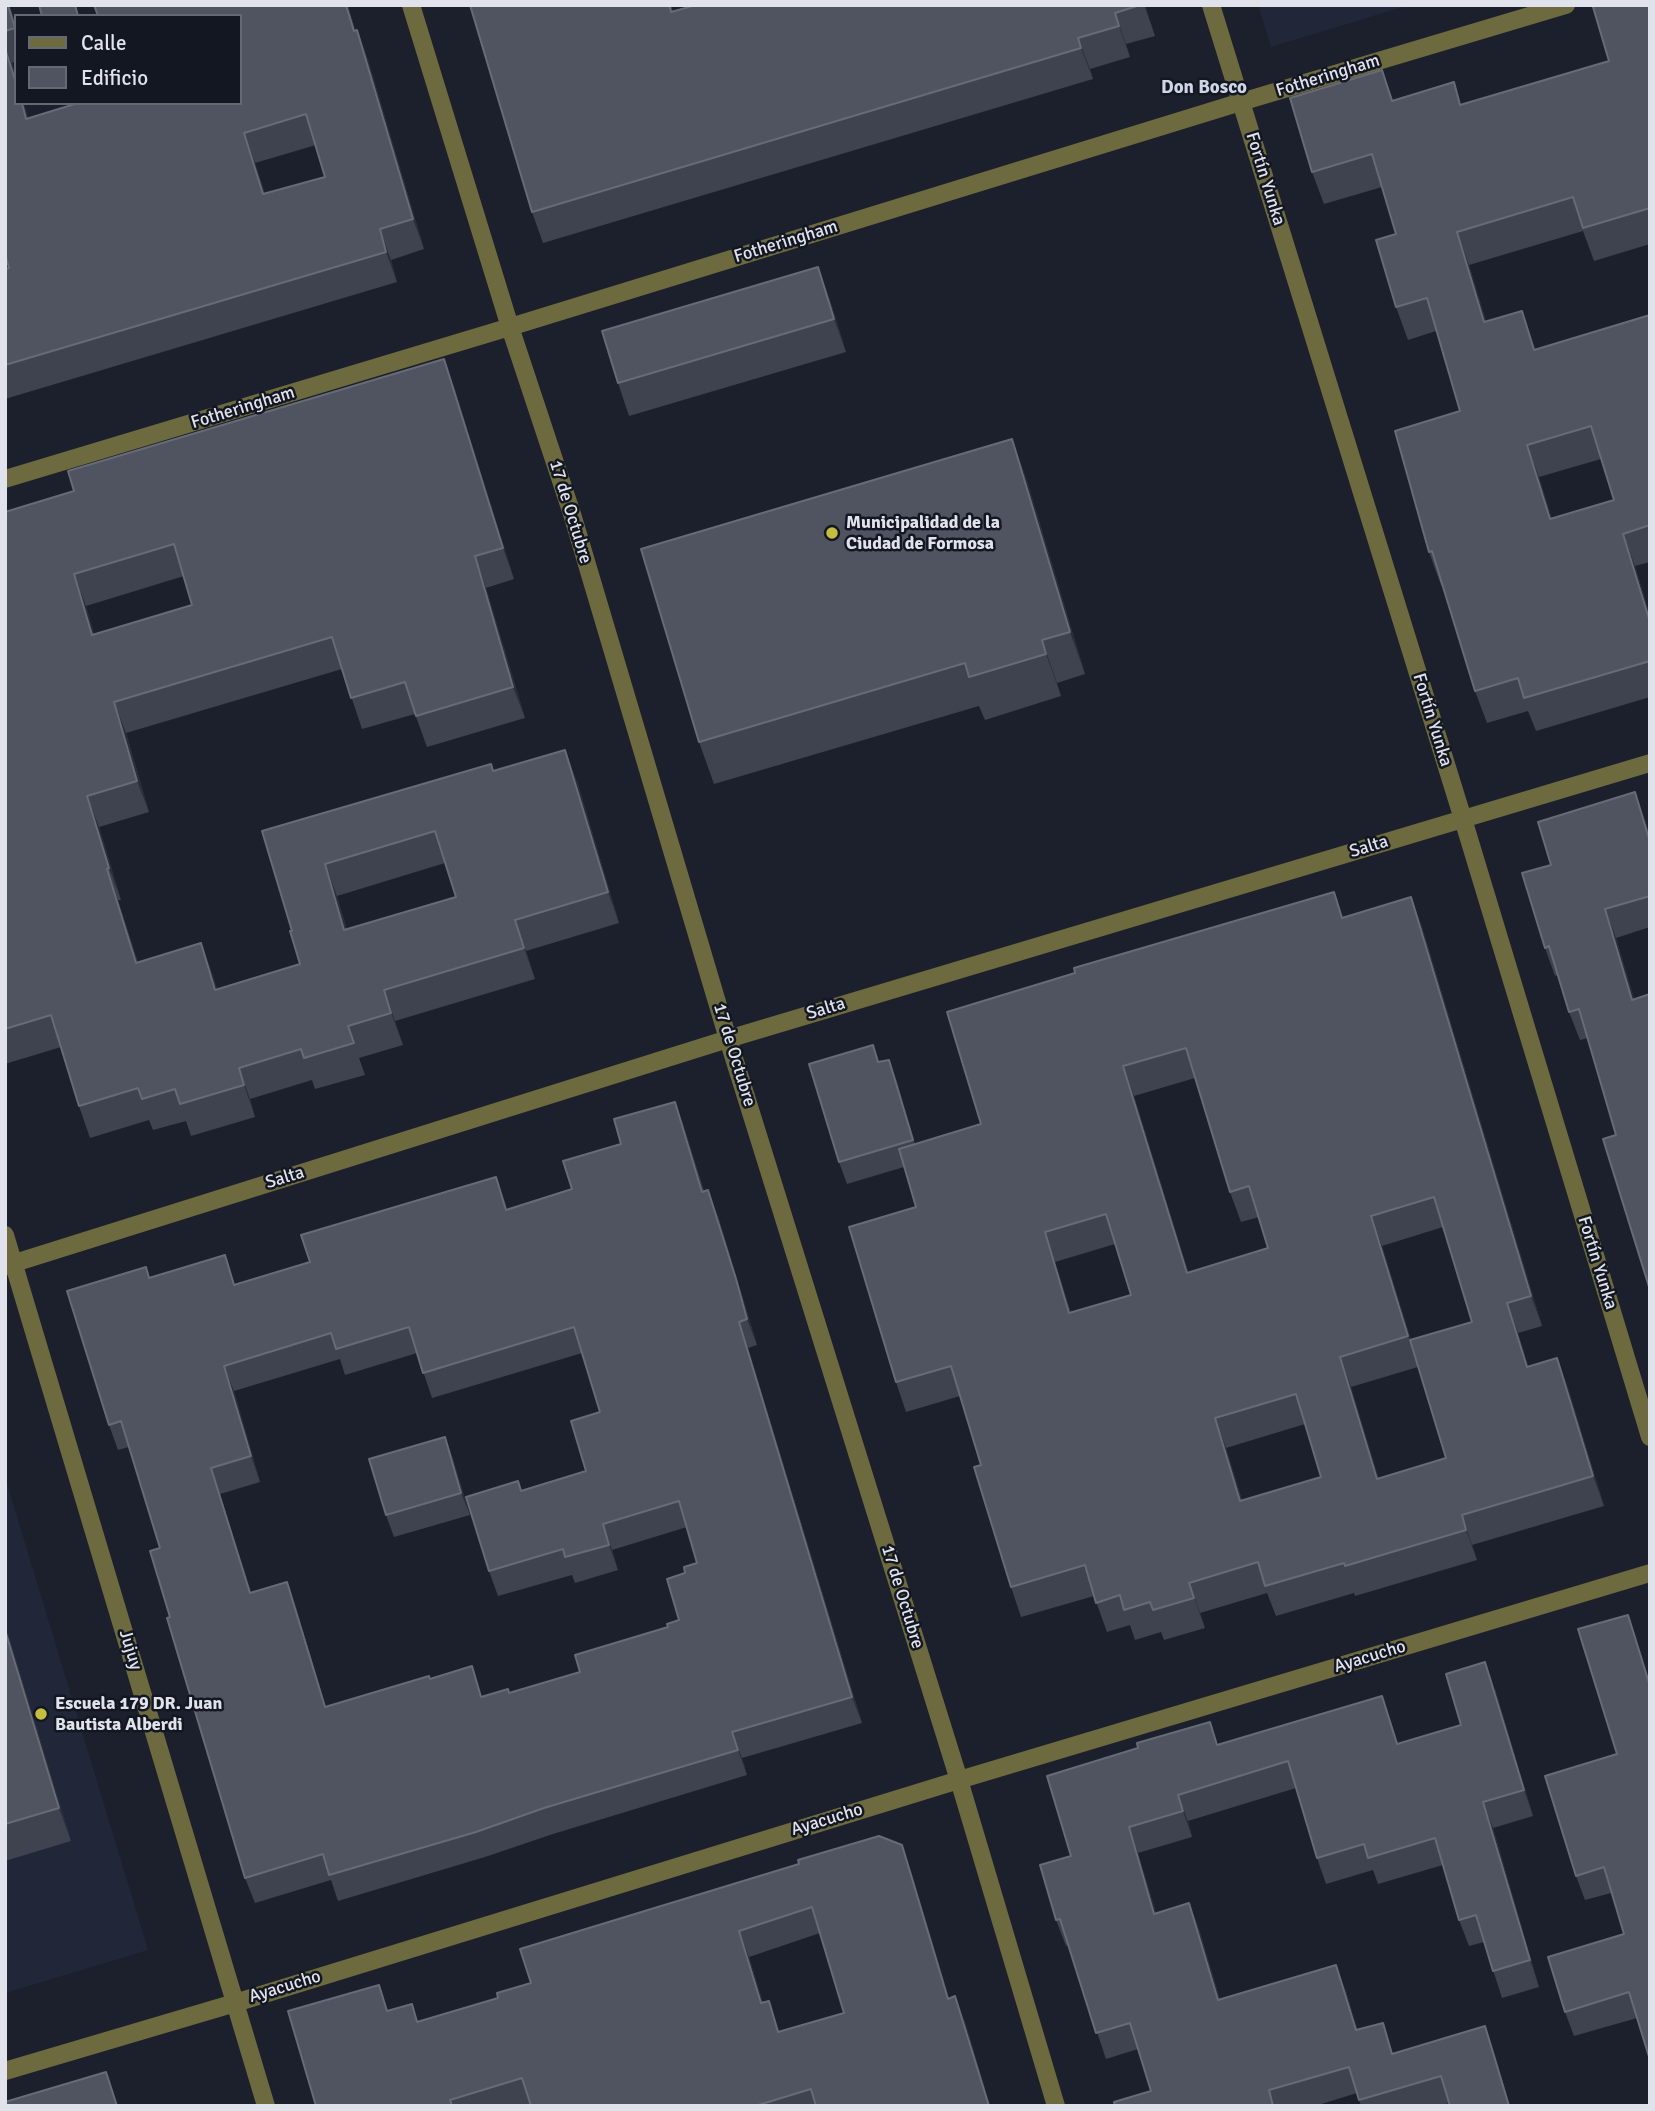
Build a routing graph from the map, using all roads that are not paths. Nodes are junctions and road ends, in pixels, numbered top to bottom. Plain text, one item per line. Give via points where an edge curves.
1 (411, 5) edge
2 (1211, 5) edge
3 (1566, 5) edge
4 (1241, 102) junction
5 (510, 327) junction
6 (5, 479) edge
7 (1650, 763) edge
8 (1463, 819) junction
9 (728, 1039) junction
10 (5, 1235) edge
11 (10, 1264) edge
12 (1650, 1437) edge
13 (1650, 1573) edge
14 (959, 1780) junction
15 (235, 2003) junction
16 (5, 2071) edge
17 (266, 2106) edge
18 (1056, 2106) edge

1 - 5 street, 17 de Octubre
2 - 4 street, Fortín Yunka
3 - 4 street, Fotheringham
4 - 5 street, Fotheringham
4 - 8 street, Fortín Yunka
5 - 6 street, Fotheringham
5 - 9 street, 17 de Octubre via 576,527
7 - 8 street, Salta
8 - 9 street, Salta
8 - 12 street, Fortín Yunka
9 - 11 street, Salta
9 - 14 street, 17 de Octubre
10 - 11 street, Jujuy
11 - 15 street, Jujuy
13 - 14 street, Ayacucho
14 - 15 street, Ayacucho
14 - 18 street, 17 de Octubre
15 - 16 street, Ayacucho
15 - 17 street, Jujuy

